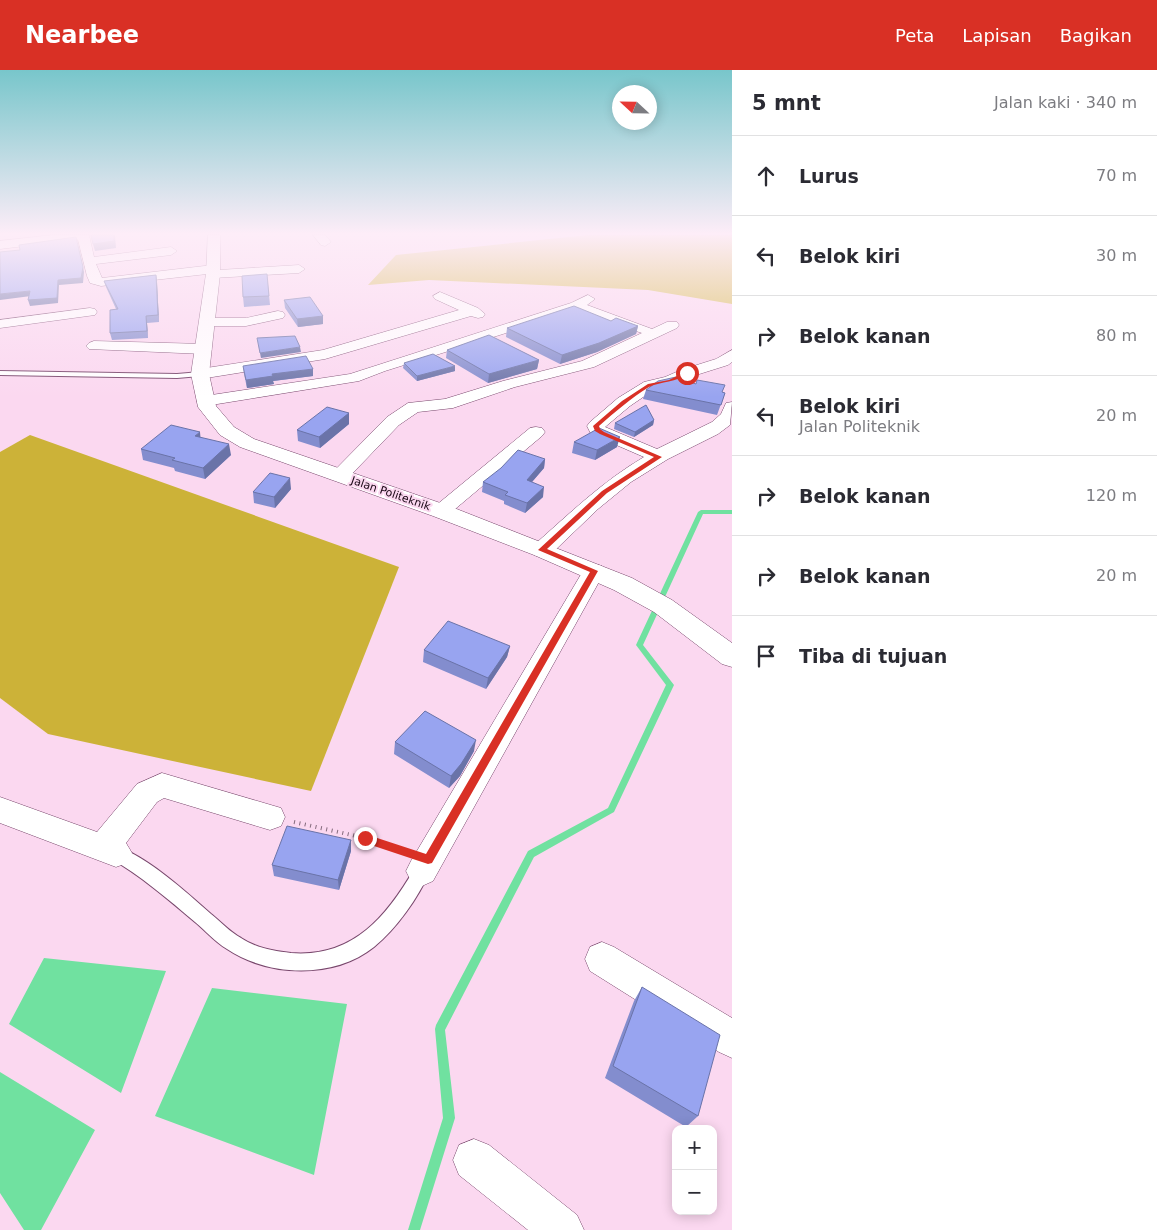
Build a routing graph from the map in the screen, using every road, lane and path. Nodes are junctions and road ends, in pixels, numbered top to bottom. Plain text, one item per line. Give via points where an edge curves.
1 (211, 289) edge
2 (440, 296) dead end
3 (473, 311) junction
4 (90, 312) dead end
5 (278, 315) dead end
6 (207, 322) junction
7 (0, 324) edge
8 (672, 325) dead end
9 (508, 328) junction
10 (654, 333) junction
11 (484, 334) junction
12 (501, 343) edge
13 (94, 346) dead end
14 (204, 349) junction
15 (730, 359) edge
16 (534, 360) edge
17 (559, 372) junction
18 (0, 373) edge
19 (200, 374) junction
20 (205, 401) junction
21 (732, 407) edge
22 (536, 432) dead end
23 (659, 457) junction
24 (340, 475) junction
25 (441, 511) junction
26 (542, 550) junction
27 (594, 571) junction
28 (732, 657) edge
29 (0, 810) edge
30 (270, 817) joint
31 (110, 850) junction
32 (425, 865) junction
33 (602, 959) dead end
34 (732, 1039) edge
35 (474, 1160) dead end
36 (562, 1230) edge

1 - 6 street, Jalan Politeknik
2 - 3 street
3 - 9 street
3 - 19 street via 325,354
4 - 7 street
5 - 6 street via 246,322
6 - 14 street, Jalan Politeknik
8 - 10 street
9 - 10 street via 582,302
9 - 11 street
10 - 17 street via 588,364
11 - 12 street
11 - 20 street via 353,378
13 - 14 street
14 - 19 street, Jalan Politeknik
15 - 23 street via 650,385 596,426 602,433
16 - 17 street
17 - 24 street via 447,404 418,406 393,421
18 - 19 lane
19 - 20 street, Jalan Politeknik
20 - 24 street, Jalan Politeknik via 214,416 236,438
21 - 23 street via 725,421 717,427
22 - 25 street
23 - 26 street via 604,492
24 - 25 street, Jalan Politeknik
25 - 26 street, Jalan Politeknik
26 - 27 street, Jalan Politeknik
27 - 28 street, Jalan Politeknik via 658,603
27 - 32 street
29 - 31 street
30 - 31 street via 162,785 147,793
30 - 32 path via 365,838
31 - 32 lane via 132,862 235,944 288,963 316,961 360,946 400,906
33 - 34 street
35 - 36 street

